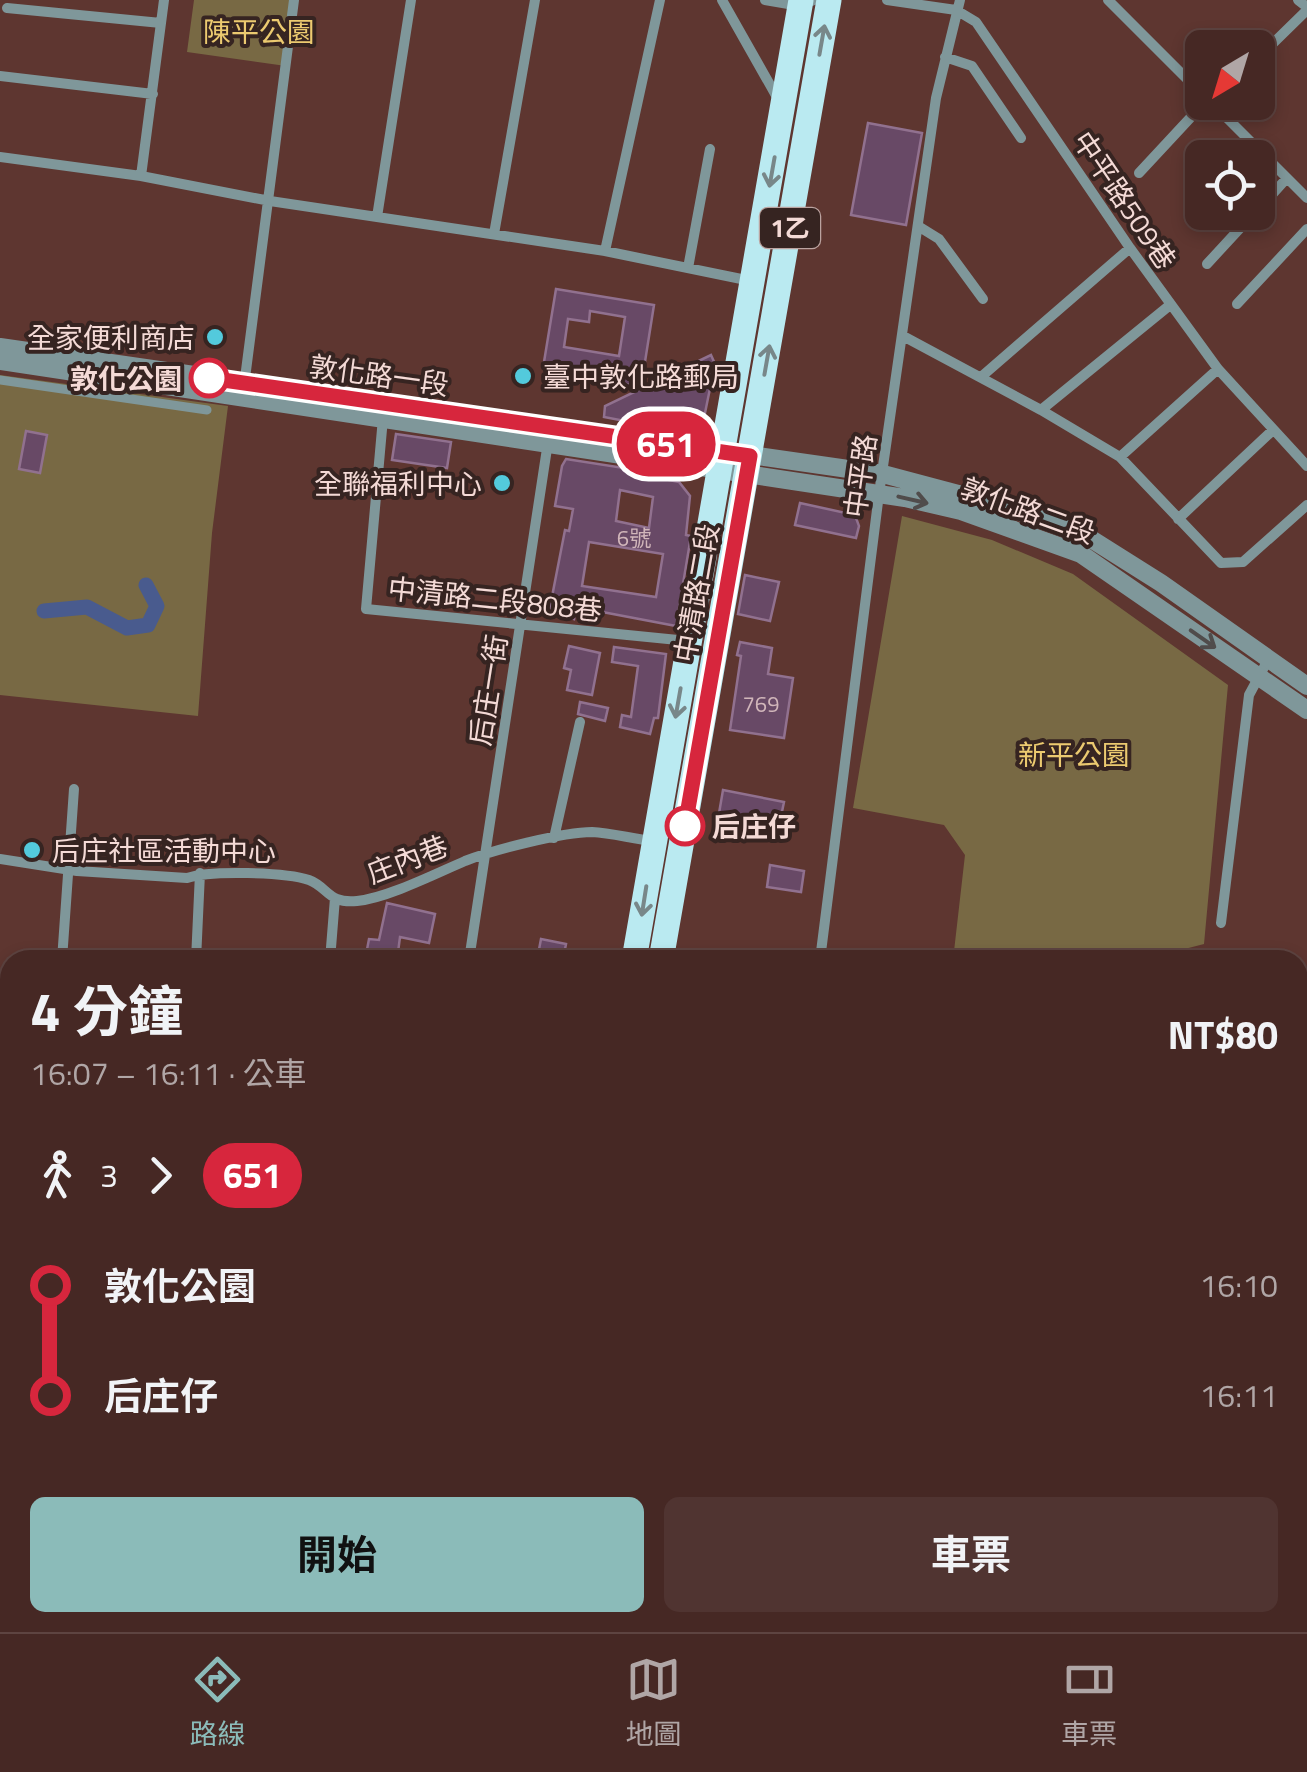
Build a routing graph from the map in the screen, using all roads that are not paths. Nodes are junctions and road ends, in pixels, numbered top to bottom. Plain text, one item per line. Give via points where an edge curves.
1 (164, 0) edge
2 (294, 0) edge
3 (410, 0) edge
4 (535, 0) edge
5 (660, 0) edge
6 (722, 0) edge
7 (765, 0) edge
8 (829, 0) edge
9 (887, 0) edge
10 (1108, 0) edge
11 (1298, 0) edge
12 (805, 2) edge
13 (924, 2) edge
14 (958, 5) edge
15 (8, 8) dead end
16 (1307, 8) edge
17 (161, 23) junction
18 (1275, 41) edge
19 (945, 58) junction
20 (0, 76) edge
21 (1185, 77) edge
22 (153, 94) junction
23 (783, 108) junction
24 (1193, 120) edge
25 (1228, 120) edge
26 (1021, 138) dead end
27 (710, 149) dead end
28 (0, 157) edge
29 (1140, 172) dead end
30 (141, 176) junction
31 (1288, 178) junction
32 (1275, 191) edge
33 (1307, 198) edge
34 (270, 200) junction
35 (377, 216) junction
36 (918, 226) junction
37 (1307, 229) edge
38 (1238, 230) edge
39 (494, 234) junction
40 (1130, 248) junction
41 (605, 250) junction
42 (1206, 264) dead end
43 (688, 268) junction
44 (752, 281) junction
45 (982, 299) dead end
46 (1236, 304) dead end
47 (1170, 306) junction
48 (902, 336) junction
49 (0, 347) edge
50 (0, 361) edge
51 (1218, 369) junction
52 (981, 377) junction
53 (0, 380) edge
54 (243, 391) junction
55 (206, 410) dead end
56 (1041, 410) junction
57 (384, 418) junction
58 (1274, 430) junction
59 (549, 435) junction
60 (1120, 458) junction
61 (721, 460) junction
62 (749, 464) junction
63 (1307, 466) edge
64 (883, 474) junction
65 (880, 494) junction
66 (1307, 504) edge
67 (1178, 518) junction
68 (520, 624) junction
69 (690, 641) junction
70 (1263, 668) junction
71 (1307, 686) edge
72 (1307, 710) edge
73 (580, 722) dead end
74 (74, 790) dead end
75 (554, 838) junction
76 (654, 842) junction
77 (485, 855) junction
78 (0, 859) edge
79 (68, 869) junction
80 (200, 873) junction
81 (335, 898) junction
82 (1221, 923) dead end
83 (63, 950) edge
84 (196, 950) edge
85 (331, 950) edge
86 (471, 950) edge
87 (636, 950) edge
88 (663, 950) edge
89 (821, 950) edge

1 - 17 street
2 - 34 street
3 - 35 street
4 - 39 street
5 - 41 street
6 - 23 street
7 - 12 street
62 -> 8 main road, 中清路二段 / 1乙
9 - 13 street
10 - 21 street
11 - 16 street
12 - 23 main road, 中清路二段 / 1乙
13 - 14 street
14 - 19 street, 中平路
14 - 40 street, 中平路509巷
15 - 17 street
16 - 18 street
17 - 22 street
19 - 26 street via 972,66
19 - 36 street, 中平路
20 - 22 street
22 - 30 street
23 -> 44 main road, 中清路二段 / 1乙
24 - 29 street
25 - 31 street
27 - 43 street
28 - 30 street
30 - 34 street
31 - 32 street
31 - 33 street
34 - 35 street
34 - 54 street
35 - 39 street
36 - 45 street via 939,238
36 - 48 street, 中平路
37 - 46 street
38 - 42 street
39 - 41 street
40 - 47 street, 中平路509巷
40 - 52 street
41 - 43 street
43 - 44 street
44 - 61 main road, 中清路二段 / 1乙
47 - 51 street, 中平路509巷
47 - 56 street
48 - 52 street
48 - 64 street, 中平路
49 - 54 street, 敦化路一段
50 - 54 street, 敦化路一段
51 - 58 street, 中平路509巷
51 - 60 street
52 - 56 street
53 - 55 street
54 - 57 street, 敦化路一段
54 - 59 street, 敦化路一段
56 - 60 street
57 - 59 street, 敦化路一段
57 - 68 street, 中清路二段808巷 via 366,609
58 - 63 street, 中平路509巷
58 - 67 street
59 - 61 street, 敦化路一段
59 - 68 street, 后庄一街
60 - 67 street
61 - 62 street, 敦化路一段
61 - 69 main road, 中清路二段 / 1乙
62 - 64 street, 敦化路二段
62 - 65 street, 敦化路二段
62 - 88 main road, 中清路二段 / 1乙
64 - 65 street, 中平路
64 - 70 street, 敦化路二段 via 1088,536 1161,583
65 -> 70 street, 敦化路二段 via 961,512 1081,554
65 - 89 street, 中平路
66 - 67 street via 1243,562 1221,563
68 - 69 street, 中清路二段808巷
68 - 77 street, 后庄一街
69 -> 76 main road, 中清路二段 / 1乙
70 - 71 street, 敦化路二段
70 - 72 street, 敦化路二段
70 - 82 street via 1249,695
73 - 75 street
74 - 79 street
75 - 76 street, 庄內巷 via 591,832
75 - 77 street, 庄內巷
76 -> 87 main road, 中清路二段 / 1乙
77 - 81 street, 庄內巷 via 375,897
77 - 86 street, 后庄一街
78 - 79 street, 庄內巷
79 - 80 street, 庄內巷 via 187,878
79 - 83 street
80 - 81 street, 庄內巷 via 309,880
80 - 84 street
81 - 85 street

